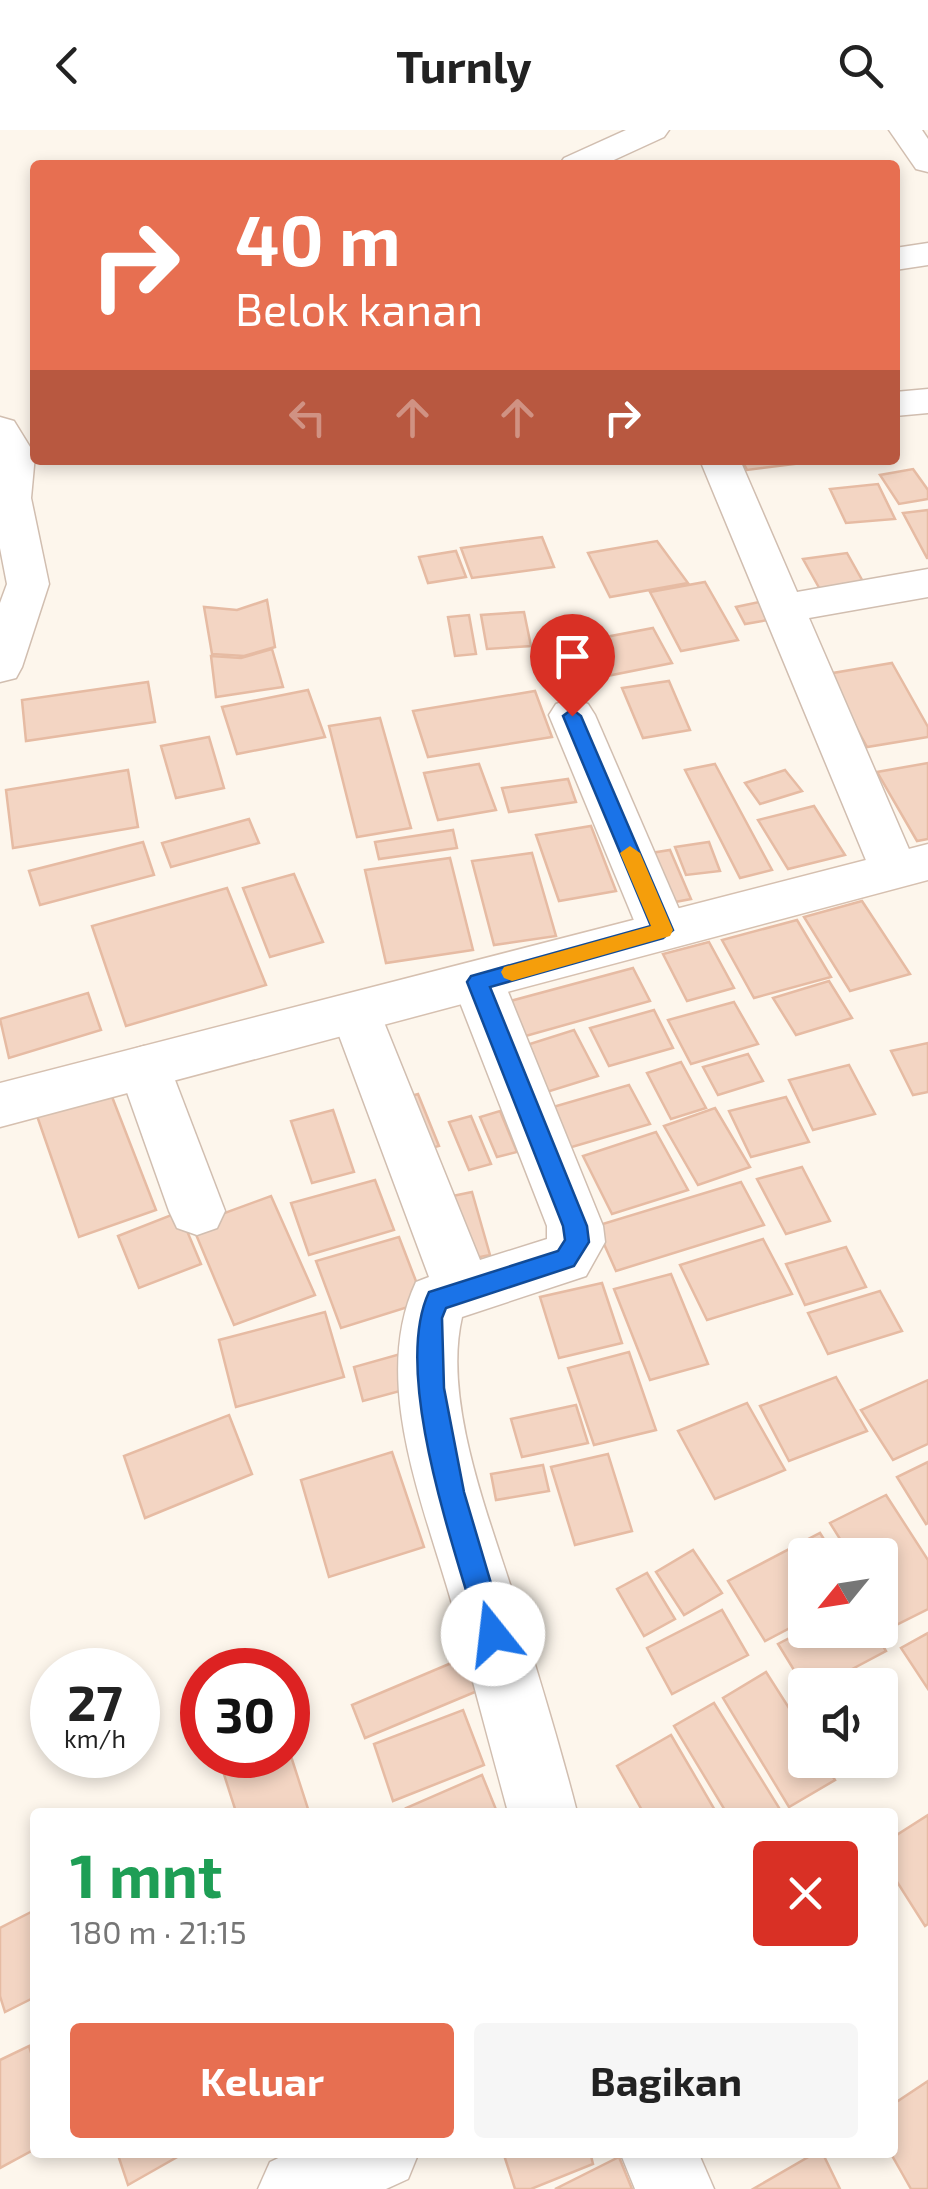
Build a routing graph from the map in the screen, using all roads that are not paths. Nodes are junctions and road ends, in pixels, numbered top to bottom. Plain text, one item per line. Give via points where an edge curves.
1 (653, 130) edge
2 (905, 130) edge
3 (585, 160) edge
4 (928, 162) edge
5 (928, 254) edge
6 (900, 257) edge
7 (928, 400) edge
8 (900, 403) edge
9 (17, 444) edge
10 (722, 465) edge
11 (928, 583) edge
12 (14, 587) edge
13 (785, 608) junction
14 (0, 667) edge
15 (572, 716) dead end
16 (911, 866) edge
17 (663, 930) junction
18 (478, 982) junction
19 (357, 1014) junction
20 (144, 1067) junction
21 (0, 1105) edge
22 (197, 1211) dead end
23 (463, 1290) junction
24 (542, 1808) edge
25 (367, 2158) edge
26 (661, 2158) edge
27 (297, 2189) edge
28 (676, 2189) edge

1 - 3 street
2 - 4 street
5 - 6 street
7 - 8 street
9 - 12 street
10 - 13 street
11 - 13 street
12 - 14 street
13 - 16 street
15 - 17 street
16 - 17 street
17 - 18 street
18 - 19 street
18 - 23 street via 577,1242 566,1258
19 - 20 street
19 - 23 street
20 - 21 street
20 - 22 street
23 - 24 street via 437,1300 430,1318 431,1388 451,1492
25 - 27 street
26 - 28 street

